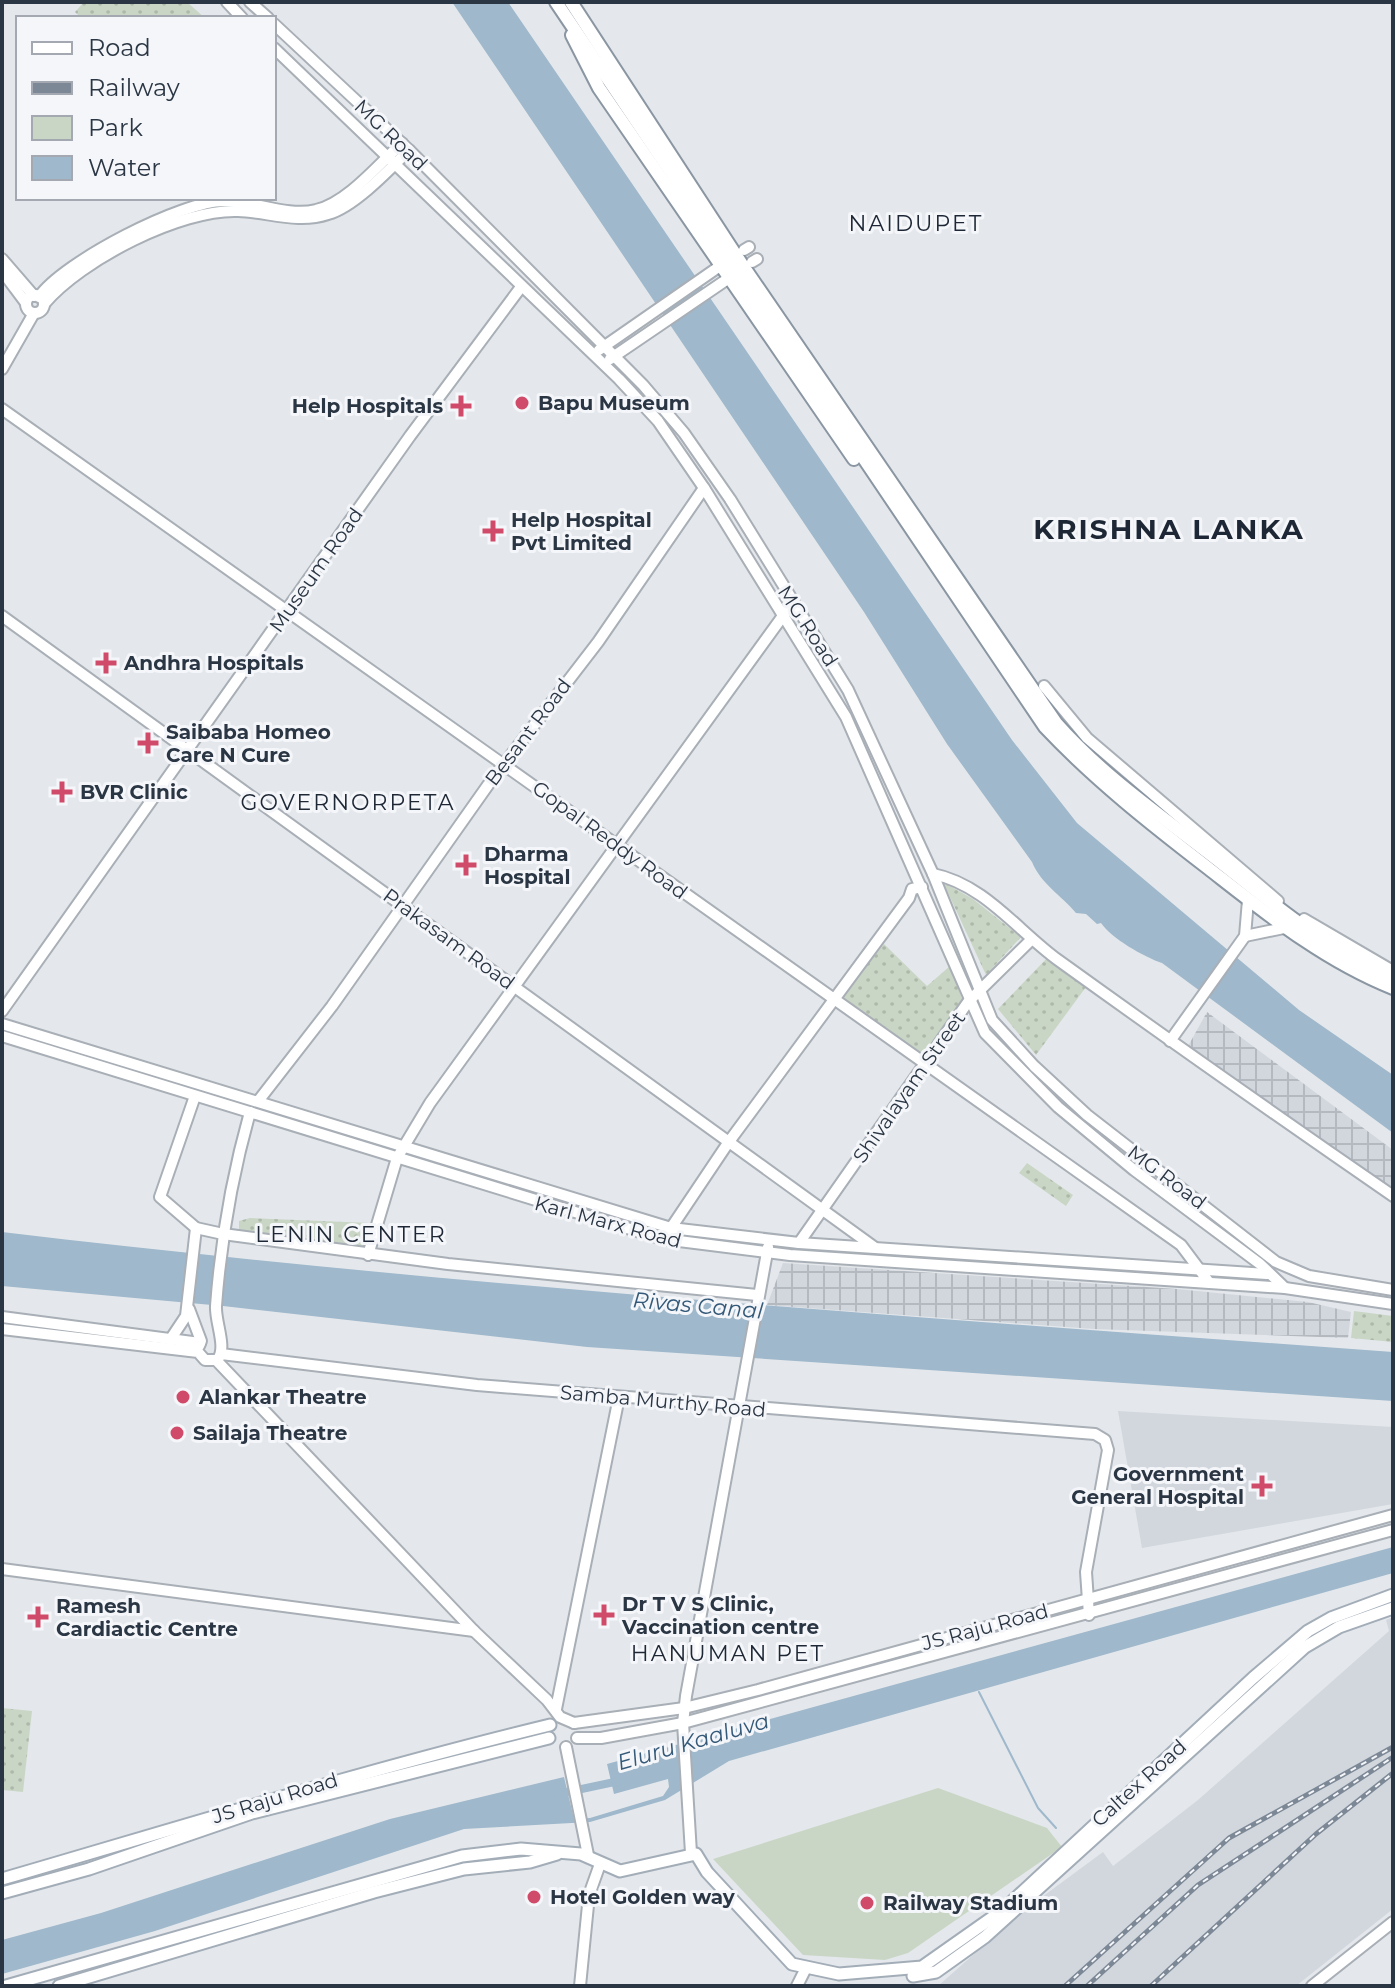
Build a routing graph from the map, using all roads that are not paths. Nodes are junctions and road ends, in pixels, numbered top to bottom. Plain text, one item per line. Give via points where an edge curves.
1 (250, 2) edge
2 (562, 3) edge
3 (266, 16) edge
4 (276, 26) edge
5 (276, 50) edge
6 (406, 147) junction
7 (391, 161) junction
8 (2, 259) edge
9 (716, 269) junction
10 (2, 271) edge
11 (724, 281) junction
12 (521, 287) junction
13 (36, 300) junction
14 (602, 346) junction
15 (592, 357) junction
16 (612, 357) junction
17 (603, 366) junction
18 (2, 369) edge
19 (2, 409) edge
20 (874, 478) junction
21 (704, 488) junction
22 (793, 602) junction
23 (286, 613) junction
24 (782, 614) junction
25 (2, 616) edge
26 (1044, 686) dead end
27 (186, 751) junction
28 (504, 765) junction
29 (615, 843) junction
30 (933, 874) junction
31 (917, 888) junction
32 (1248, 900) junction
33 (403, 906) junction
34 (1284, 928) junction
35 (1245, 936) junction
36 (1031, 940) junction
37 (1391, 980) edge
38 (513, 986) junction
39 (978, 991) junction
40 (1393, 997) edge
41 (833, 998) junction
42 (968, 1002) junction
43 (2, 1011) edge
44 (2, 1024) edge
45 (2, 1036) edge
46 (1170, 1041) junction
47 (925, 1067) junction
48 (195, 1096) junction
49 (259, 1100) junction
50 (250, 1112) junction
51 (728, 1143) junction
52 (403, 1145) junction
53 (397, 1158) junction
54 (1393, 1196) edge
55 (823, 1209) junction
56 (1231, 1225) junction
57 (196, 1228) junction
58 (671, 1228) junction
59 (223, 1234) junction
60 (1223, 1236) junction
61 (663, 1239) junction
62 (769, 1240) junction
63 (799, 1243) junction
64 (874, 1246) junction
65 (766, 1253) junction
66 (368, 1255) junction
67 (1276, 1262) junction
68 (895, 1263) junction
69 (1201, 1271) junction
70 (1267, 1274) junction
71 (1208, 1281) junction
72 (1285, 1288) junction
73 (1393, 1290) edge
74 (756, 1299) junction
75 (1393, 1304) edge
76 (189, 1307) junction
77 (2, 1317) edge
78 (2, 1329) edge
79 (170, 1340) junction
80 (218, 1341) junction
81 (200, 1345) junction
82 (219, 1357) junction
83 (619, 1397) junction
84 (737, 1408) junction
85 (1393, 1515) edge
86 (1393, 1530) edge
87 (2, 1569) edge
88 (1393, 1595) edge
89 (1086, 1599) junction
90 (1393, 1608) edge
91 (1089, 1615) junction
92 (474, 1631) junction
93 (684, 1708) junction
94 (558, 1713) junction
95 (574, 1723) junction
96 (683, 1723) junction
97 (550, 1725) junction
98 (549, 1738) junction
99 (577, 1738) junction
100 (566, 1747) junction
101 (691, 1853) junction
102 (557, 1854) junction
103 (588, 1855) junction
104 (600, 1864) junction
105 (2, 1879) edge
106 (2, 1893) edge
107 (1393, 1922) edge
108 (806, 1968) junction
109 (889, 1971) junction
110 (6, 1986) edge
111 (59, 1986) edge
112 (580, 1986) edge
113 (797, 1986) edge
114 (1312, 1986) edge

1 - 3 street
2 - 9 highway via 599,88
2 - 20 highway
2 - 37 highway via 1056,723 1103,770 1298,924
4 - 6 street, MG Road
5 - 7 street, MG Road
6 - 7 street
6 - 14 street, MG Road
7 - 12 street, MG Road
7 - 13 street via 316,210 220,201 161,224 77,264
8 - 13 street
9 - 11 highway
9 - 14 street
10 - 13 street
11 - 16 street
11 - 20 highway via 839,441
12 - 15 street, MG Road
12 - 23 street, Museum Road
13 - 18 street via 41,311 34,313
14 - 15 street
14 - 16 street, MG Road
15 - 17 street, MG Road
16 - 17 street
16 - 22 street, MG Road via 684,433
17 - 21 street, MG Road via 658,421
19 - 23 street, Gopal Reddy Road
20 - 32 highway via 1045,727 1120,799
21 - 24 street, MG Road
21 - 28 street, Besant Road
22 - 24 street
22 - 30 street, MG Road via 848,690
23 - 27 street, Museum Road
23 - 28 street, Gopal Reddy Road
24 - 29 street
24 - 31 street, MG Road via 846,717
25 - 27 street, Prakasam Road
26 - 37 street via 1087,738 1280,903
27 - 33 street, Prakasam Road
27 - 43 street, Museum Road
28 - 29 street, Gopal Reddy Road
28 - 33 street, Besant Road
29 - 38 street
29 - 41 street, Gopal Reddy Road
30 - 36 street via 974,891
30 - 39 street, MG Road
31 - 41 street
31 - 42 street, MG Road
32 - 34 highway
32 - 35 street
33 - 38 street, Prakasam Road
33 - 49 street, Besant Road
34 - 35 street
34 - 37 highway via 1325,955
35 - 46 street
36 - 39 street, Shivalayam Street
36 - 46 street
37 - 40 street
38 - 51 street, Prakasam Road
38 - 52 street
39 - 42 street, Shivalayam Street
39 - 56 street, MG Road via 992,1020 1059,1090
41 - 47 street, Gopal Reddy Road
41 - 51 street
42 - 47 street, Shivalayam Street
42 - 60 street, MG Road via 985,1033 1049,1099
44 - 49 street, Karl Marx Road
45 - 48 street, Karl Marx Road
46 - 54 street
47 - 55 street, Shivalayam Street
47 - 69 street, Gopal Reddy Road via 1181,1245
48 - 50 street, Karl Marx Road
48 - 57 street via 160,1197
49 - 52 street, Karl Marx Road
50 - 53 street, Karl Marx Road
50 - 59 street
51 - 55 street, Prakasam Road
51 - 58 street
52 - 53 street
52 - 58 street, Karl Marx Road
53 - 61 street, Karl Marx Road
53 - 66 street
55 - 63 street, Shivalayam Street
55 - 64 street, Prakasam Road
56 - 60 street
56 - 67 street, MG Road
57 - 59 street
57 - 76 street
58 - 61 street
58 - 62 street, Karl Marx Road
59 - 66 street
59 - 80 street
60 - 70 street, MG Road
61 - 65 street, Karl Marx Road
62 - 63 street, Karl Marx Road
62 - 65 street
63 - 64 street, Karl Marx Road
64 - 68 street, Prakasam Road
64 - 69 street, Karl Marx Road
65 - 68 street, Karl Marx Road
65 - 74 street
66 - 74 street
67 - 70 street
67 - 73 street, MG Road via 1309,1276
68 - 71 street, Karl Marx Road
69 - 70 street, Karl Marx Road
69 - 71 street, Gopal Reddy Road
70 - 72 street, MG Road
71 - 72 street, Karl Marx Road
72 - 75 street, Karl Marx Road
74 - 84 street
76 - 79 street
76 - 81 street
77 - 79 street
78 - 81 street
79 - 81 street
80 - 81 street via 208,1337
80 - 82 street
81 - 82 street via 205,1360
82 - 83 street, Samba Murthy Road
82 - 92 street
83 - 84 street, Samba Murthy Road
83 - 94 street
84 - 89 street, Samba Murthy Road via 1079,1431 1105,1440 1107,1462 1086,1572
84 - 93 street
85 - 89 street, JS Raju Road
86 - 91 street, JS Raju Road
87 - 92 street
88 - 109 main road, Caltex Road via 1308,1631 1003,1910 930,1965
89 - 91 street
89 - 93 street, JS Raju Road
90 - 109 main road, Caltex Road via 1339,1627 1305,1647 995,1928 945,1967 920,1975
91 - 96 street, JS Raju Road
92 - 94 street
93 - 95 street, JS Raju Road
93 - 96 street
94 - 95 street
94 - 97 street
95 - 99 street
96 - 99 street, JS Raju Road
96 - 101 street
97 - 98 street
97 - 105 main road, JS Raju Road via 276,1796
98 - 100 street
98 - 106 main road, JS Raju Road via 252,1813
99 - 100 street
100 - 103 street
101 - 104 main road via 627,1871
101 - 108 main road, Caltex Road via 780,1954
102 - 103 main road
102 - 110 main road via 521,1849 462,1856
102 - 111 main road via 464,1869 374,1892
103 - 104 main road
104 - 112 street via 589,1895
107 - 114 street
108 - 109 main road, Caltex Road via 839,1974
108 - 113 street

